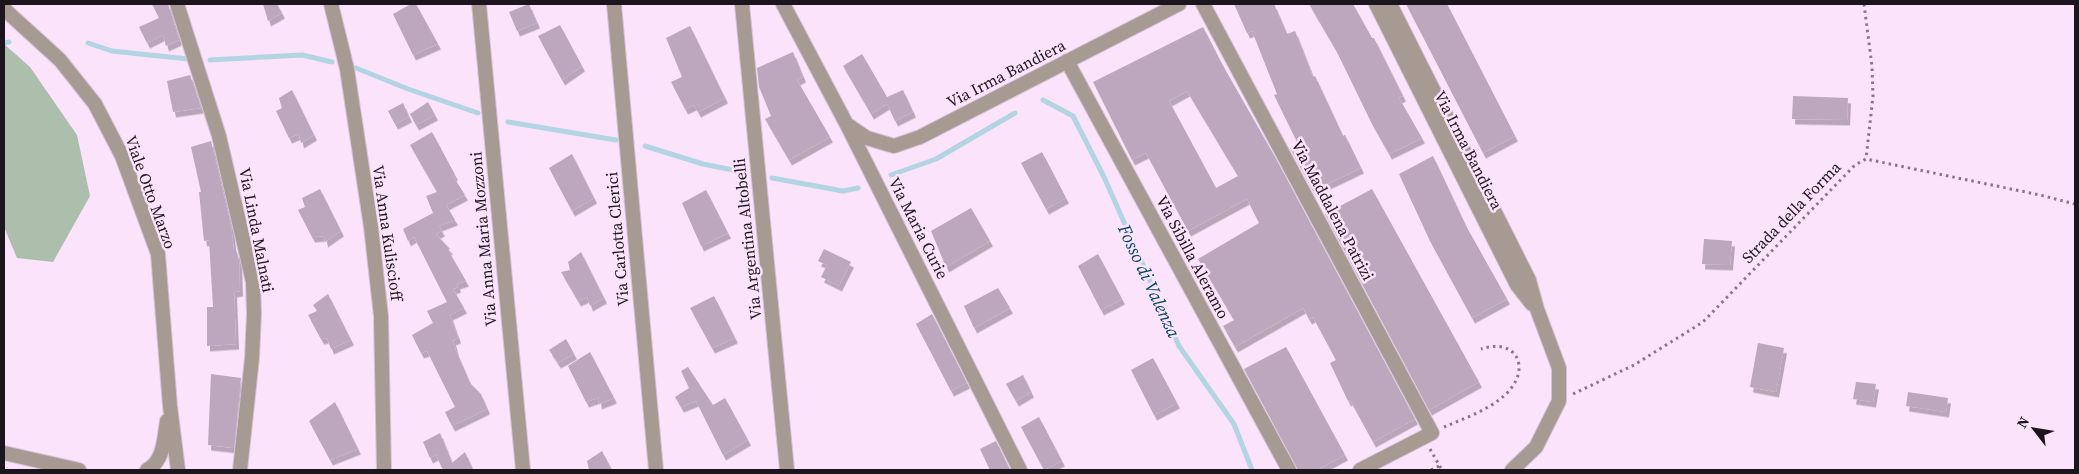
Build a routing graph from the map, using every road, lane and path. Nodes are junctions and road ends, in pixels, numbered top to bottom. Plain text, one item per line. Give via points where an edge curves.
1 (177, 4) edge
2 (331, 4) edge
3 (479, 4) edge
4 (614, 4) edge
5 (742, 4) edge
6 (783, 4) edge
7 (1179, 4) edge
8 (1203, 4) edge
9 (1376, 4) edge
10 (1390, 4) edge
11 (1864, 4) edge
12 (4, 9) edge
13 (1067, 61) junction
14 (848, 125) junction
15 (1866, 160) junction
16 (2075, 204) edge
17 (1536, 309) junction
18 (1481, 349) dead end
19 (1559, 401) junction
20 (170, 406) junction
21 (1428, 436) junction
22 (4, 453) edge
23 (175, 466) edge
24 (1440, 466) junction
25 (79, 470) edge
26 (147, 470) edge
27 (240, 470) edge
28 (384, 470) edge
29 (522, 470) edge
30 (656, 470) edge
31 (787, 470) edge
32 (1020, 470) edge
33 (1289, 470) edge
34 (1360, 470) edge
35 (1431, 470) edge
36 (1442, 470) edge
37 (1512, 470) edge

1 - 27 street, Via Linda Malnati via 219,136 253,282 252,358
2 - 28 street, Via Anna Kuliscioff via 347,69 371,226 381,316
3 - 29 street, Via Anna Maria Mozzoni
4 - 30 street, Via Carlotta Clerici
5 - 31 street, Via Argentina Altobelli
6 - 14 street, Via Maria Curie
7 - 13 street, Via Irma Bandiera
8 - 21 street, Via Maddalena Patrizi
9 - 17 street, Via Irma Bandiera via 1517,285
10 - 17 street, Via Irma Bandiera via 1529,280
11 - 15 path via 1873,96
12 - 20 street, Viale Otto Marzo via 60,60 95,104 122,156 158,254
13 - 14 street, Via Irma Bandiera via 920,137 894,146 867,138
13 - 33 street, Via Sibilla Aleramo
14 - 32 street, Via Maria Curie
15 - 16 path, Strada della Forma
15 - 19 path, Strada della Forma via 1855,165 1703,322 1634,365
17 - 19 street, Via Irma Bandiera via 1559,368
18 - 21 path via 1494,345 1515,353 1520,366 1515,383 1490,406
19 - 37 street, Via Irma Bandiera via 1536,447
20 - 23 street, Viale Otto Marzo
20 - 26 street via 161,455
21 - 24 path
21 - 34 street
22 - 25 street
24 - 35 path
24 - 36 path

